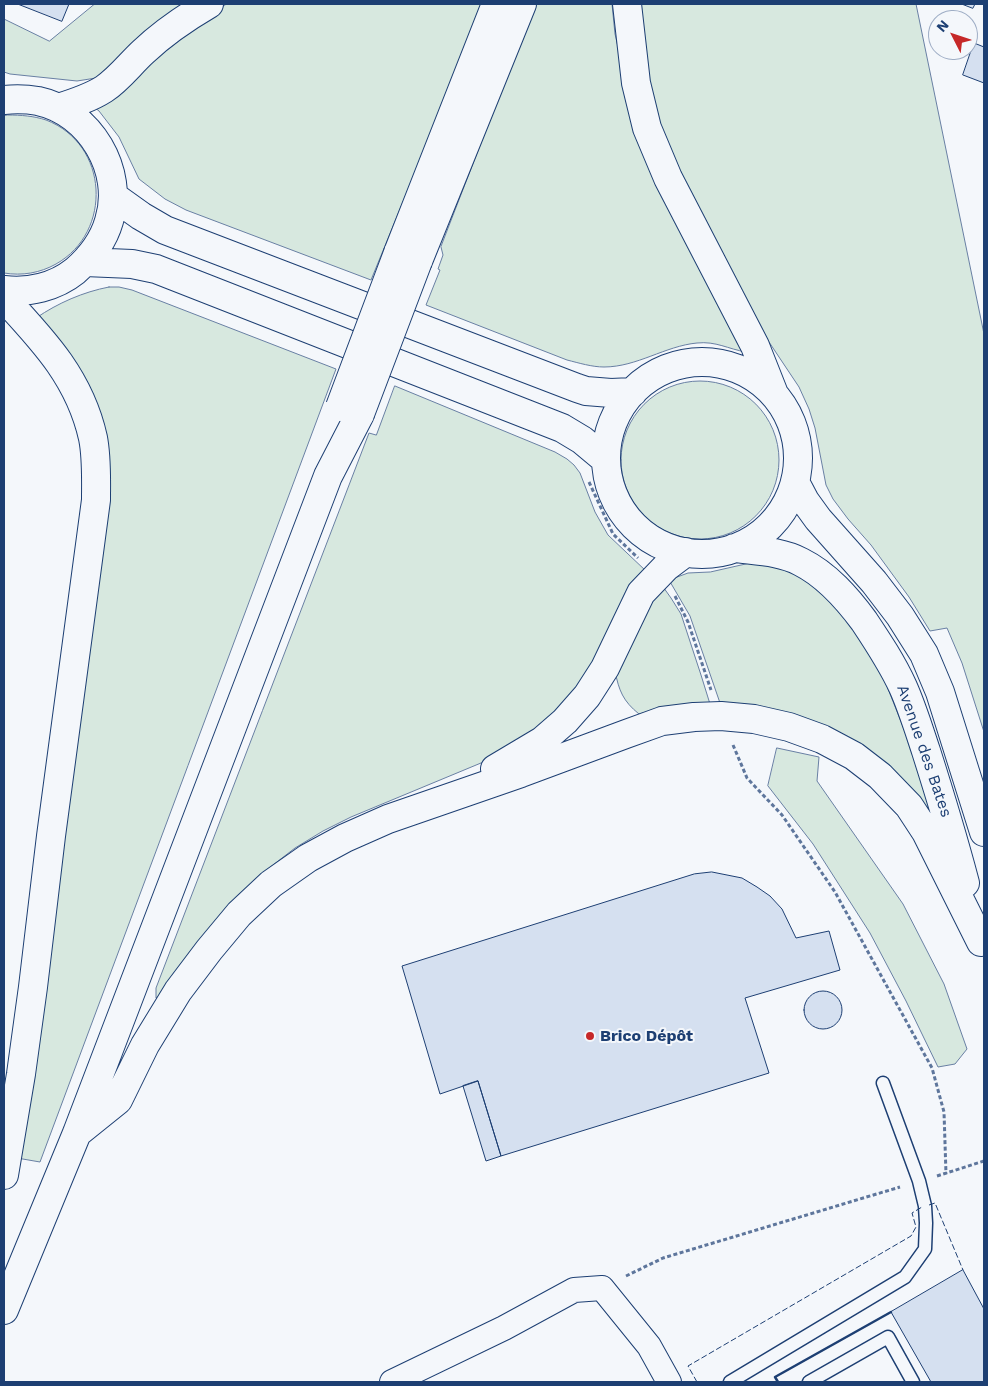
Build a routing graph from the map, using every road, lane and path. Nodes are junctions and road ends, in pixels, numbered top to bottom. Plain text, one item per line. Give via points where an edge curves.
1 (209, 4) edge
2 (496, 4) edge
3 (522, 4) edge
4 (627, 4) edge
5 (4, 100) edge
6 (58, 108) junction
7 (113, 196) junction
8 (408, 257) junction
9 (85, 262) junction
10 (4, 290) edge
11 (4, 298) edge
12 (633, 392) junction
13 (775, 395) junction
14 (596, 468) junction
15 (795, 482) junction
16 (734, 548) junction
17 (686, 552) junction
18 (658, 575) junction
19 (721, 716) junction
20 (430, 804) junction
21 (984, 832) edge
22 (983, 947) edge
23 (883, 1083) dead end
24 (77, 1133) junction
25 (984, 1162) edge
26 (946, 1174) junction
27 (4, 1175) edge
28 (919, 1181) junction
29 (602, 1288) junction
30 (4, 1310) edge
31 (736, 1381) edge
32 (392, 1382) edge
33 (669, 1382) edge
34 (810, 1382) edge
35 (914, 1382) edge

1 - 6 main road via 165,32 106,88
2 - 8 main road
3 - 8 main road
4 - 13 main road via 636,83 650,136 668,178 755,346
5 - 6 main road via 39,101
6 - 7 main road via 74,117 98,144 111,177
7 - 9 main road via 106,232
7 - 12 main road via 165,230 520,367 586,391
8 - 24 main road, bridge via 328,476
9 - 10 main road via 53,284 34,290
9 - 14 main road via 156,269 562,428 582,440
11 - 27 main road via 40,336 74,387 93,439 96,467 96,500 33,987
12 - 13 main road via 668,368 712,362 750,374
12 - 14 main road via 612,426
13 - 15 main road via 794,430 798,458
14 - 17 main road via 609,481 624,513 642,533 663,545
14 - 18 path via 602,513 613,534
15 - 16 main road via 790,498 771,524 761,534
15 - 21 main road, Avenue des Bates via 818,519 895,609 924,654 940,692
16 - 17 main road via 708,554
16 - 22 main road, Avenue des Bates via 779,554 824,576 848,600 880,644 912,710 946,811
17 - 18 main road
18 - 19 path via 684,613
18 - 20 main road via 641,593 605,668 565,721 514,759
19 - 20 main road via 662,722
19 - 22 main road via 754,719 814,736 854,756 880,776 909,806 926,832
19 - 26 path via 747,778 782,815 835,892 932,1068 944,1112
20 - 24 main road via 345,838 308,858 239,914 178,992 145,1045 118,1100
23 - 28 lane
24 - 30 main road
25 - 26 path
26 - 28 path
28 - 29 path via 663,1258
28 - 31 lane via 925,1206 925,1249 905,1277
29 - 32 street via 574,1290
29 - 33 street via 649,1346
34 - 35 lane via 888,1337

